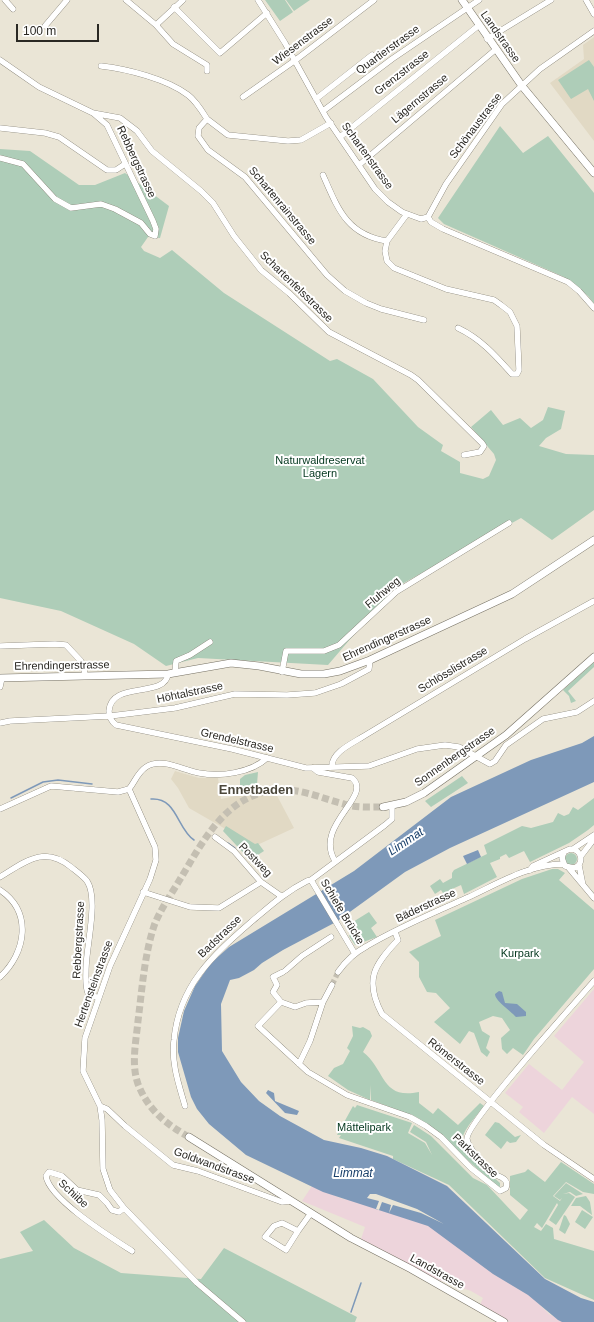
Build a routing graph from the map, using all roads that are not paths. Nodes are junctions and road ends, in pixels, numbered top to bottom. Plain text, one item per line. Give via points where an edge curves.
1 (4, 0) edge
2 (67, 0) edge
3 (126, 0) edge
4 (183, 0) edge
5 (258, 0) edge
6 (374, 0) edge
7 (462, 0) edge
8 (479, 0) edge
9 (551, 0) edge
10 (586, 0) edge
11 (174, 7) junction
12 (466, 7) junction
13 (13, 9) dead end
14 (267, 13) junction
15 (594, 14) edge
16 (156, 25) junction
17 (45, 26) dead end
18 (478, 26) junction
19 (594, 31) edge
20 (487, 39) junction
21 (495, 50) junction
22 (372, 55) dead end
23 (0, 60) edge
24 (295, 61) junction
25 (101, 66) dead end
26 (207, 71) dead end
27 (522, 86) junction
28 (243, 97) dead end
29 (316, 99) junction
30 (323, 112) junction
31 (93, 113) junction
32 (207, 119) junction
33 (331, 123) junction
34 (0, 128) edge
35 (340, 137) junction
36 (0, 158) edge
37 (125, 164) junction
38 (359, 165) junction
39 (594, 173) edge
40 (324, 175) dead end
41 (407, 214) junction
42 (428, 217) junction
43 (387, 241) junction
44 (594, 308) edge
45 (424, 320) dead end
46 (458, 328) dead end
47 (464, 455) dead end
48 (509, 523) dead end
49 (594, 540) edge
50 (594, 601) edge
51 (210, 642) dead end
52 (0, 646) edge
53 (594, 657) edge
54 (370, 660) junction
55 (282, 672) junction
56 (172, 674) junction
57 (85, 676) junction
58 (1, 678) edge
59 (0, 687) edge
60 (594, 701) edge
61 (110, 716) junction
62 (0, 723) edge
63 (476, 756) junction
64 (267, 758) junction
65 (332, 766) junction
66 (313, 768) junction
67 (129, 789) junction
68 (392, 806) junction
69 (383, 807) tunnel mouth
70 (0, 809) edge
71 (594, 835) edge
72 (215, 837) dead end
73 (594, 839) edge
74 (573, 849) junction
75 (564, 852) junction
76 (581, 856) junction
77 (335, 861) junction
78 (579, 865) junction
79 (566, 866) junction
80 (530, 870) junction
81 (0, 877) edge
82 (311, 880) junction
83 (261, 882) junction
84 (583, 886) junction
85 (0, 890) edge
86 (143, 892) junction
87 (281, 896) junction
88 (594, 898) edge
89 (395, 932) junction
90 (331, 937) dead end
91 (355, 954) junction
92 (338, 972) tunnel mouth
93 (0, 977) edge
94 (594, 982) edge
95 (332, 985) tunnel mouth
96 (98, 998) junction
97 (281, 1002) junction
98 (323, 1002) junction
99 (299, 1064) junction
100 (491, 1102) junction
101 (100, 1106) junction
102 (184, 1106) dead end
103 (192, 1138) tunnel mouth
104 (594, 1179) edge
105 (291, 1201) junction
106 (124, 1208) junction
107 (311, 1213) junction
108 (298, 1231) junction
109 (132, 1251) dead end
110 (243, 1322) edge
111 (504, 1322) edge

1 - 13 street
2 - 17 street
3 - 16 street
4 - 11 street
5 - 14 street, Schartenstrasse
6 - 24 street, Wiesenstrasse
7 - 12 main road, Landstrasse
8 - 12 street, Quartierstrasse
9 - 20 street
10 - 15 street
11 - 14 street via 220,53
11 - 16 street
12 - 18 main road, Landstrasse
12 - 30 street, Quartierstrasse
14 - 24 street, Schartenstrasse
16 - 26 street via 173,44 207,65
18 - 20 main road, Landstrasse
18 - 35 street, Grenzstrasse
19 - 27 street, Schönaustrasse via 540,69
20 - 21 main road, Landstrasse
21 - 27 main road, Landstrasse
21 - 38 street, Lägernstrasse
22 - 29 street
23 - 31 street, Rebbergstrasse via 39,87
24 - 28 street, Wiesenstrasse
24 - 29 street, Schartenstrasse
25 - 32 street via 120,68 178,89 189,96
27 - 39 main road, Landstrasse
27 - 42 street, Schönaustrasse via 493,116 446,184
29 - 30 street, Schartenstrasse
30 - 33 street, Schartenstrasse
31 - 37 street, Rebbergstrasse via 110,128
31 - 47 street, Schartenfelsstrasse via 120,118 137,131 152,151 213,203 234,236 261,270 329,332 418,380 482,442 484,446 480,452
32 - 33 street via 228,135 288,141 301,140
32 - 45 street, Schartenrainstrasse via 198,131 202,144 245,177 327,275 345,291 366,303 410,318
33 - 35 street, Schartenstrasse
34 - 37 street via 46,133 59,138 107,170 116,170
35 - 38 street, Schartenstrasse
36 - 37 street, Rebbergstrasse via 23,164 55,199 71,208 101,204 128,215 155,236 153,221
38 - 41 street, Schartenstrasse via 381,196
40 - 43 street via 335,203 353,229 378,240
41 - 42 street, Schartenstrasse via 421,219
41 - 43 street
42 - 44 street via 431,222 443,229 562,279 579,291
43 - 46 street via 385,256 394,268 446,289 494,300 510,312 519,334 517,374 512,374 474,335
48 - 55 street, Fluhweg via 396,592 339,645 324,651 286,651
49 - 54 main road, Ehrendingerstrasse via 512,594
50 - 65 street, Schlösslistrasse via 525,639 364,736 339,753 334,758
51 - 56 street via 190,656 176,661
52 - 57 street via 66,645 81,661
53 - 63 main road, Sonnenbergstrasse via 506,735
54 - 55 main road, Ehrendingerstrasse via 324,674
54 - 61 street, Höhtalstrasse via 369,669 322,692 301,695 235,694 175,708
55 - 56 main road, Ehrendingerstrasse via 231,663
56 - 57 main road, Ehrendingerstrasse
56 - 61 street via 162,685 116,698 111,703
57 - 58 main road, Ehrendingerstrasse
58 - 59 street
60 - 63 street via 577,712 543,719 506,745 492,763 487,763
61 - 62 street, Höhtalstrasse
61 - 64 street, Grendelstrasse via 116,725
63 - 65 street via 459,747 445,745 417,749 369,766
63 - 68 main road, Sonnenbergstrasse via 424,793
64 - 66 street, Grendelstrasse
64 - 67 street via 252,768 215,775 197,773 162,763 152,764 139,773
65 - 66 street
66 - 77 street, Grendelstrasse via 318,772 352,778 357,788 331,833 331,851
67 - 70 street via 118,792 51,786
67 - 86 street, Hertensteinstrasse via 155,847 153,871
68 - 69 main road, Sonnenbergstrasse
68 - 77 street via 392,819
71 - 74 street
72 - 83 street, Postweg via 234,851
73 - 76 street
74 - 75 street
74 - 76 street
75 - 79 street via 562,858
75 - 80 street, Bäderstrasse via 533,866
76 - 78 street
77 - 82 street
78 - 79 street via 574,868
78 - 84 street
79 - 80 street, Bäderstrasse via 552,864
79 - 84 street
80 - 89 street, Bäderstrasse via 503,880
81 - 96 street, Rebbergstrasse via 33,858 46,856 62,860 87,882 91,893 91,908 86,954 86,986 88,993
82 - 87 street, Badstrasse
82 - 91 street, Schiefe Brücke
83 - 86 street via 219,908 184,906
83 - 87 street, Postweg
84 - 88 street
85 - 93 street via 12,900 22,923 19,951
86 - 96 street, Hertensteinstrasse via 119,943
87 - 102 street, Badstrasse via 212,957 186,996 176,1028 173,1052
89 - 91 street, Bäderstrasse
89 - 100 street, Römerstrasse via 398,940 380,961 371,982 374,997 382,1014
90 - 97 street via 273,977 277,985 273,992
91 - 92 street, Bäderstrasse
94 - 100 street, Parkstrasse
95 - 98 street
96 - 101 street, Hertensteinstrasse via 86,1033 83,1067 84,1075
97 - 98 street via 295,1007 306,1003
97 - 99 street via 258,1026
98 - 99 street
99 - 100 street, Parkstrasse via 308,1072 355,1099 421,1122 441,1137 496,1190 502,1191 506,1188 505,1180 489,1170 466,1138
100 - 104 street, Römerstrasse via 544,1145
101 - 105 street, Goldwandstrasse via 107,1109 173,1165 198,1171 282,1202
101 - 106 street, Hertensteinstrasse via 103,1169 112,1193
103 - 105 main road
105 - 107 main road
106 - 109 street, Schiibe via 118,1212 112,1210 102,1197 77,1190 56,1173 49,1172 46,1176 58,1197 84,1219
106 - 110 street, Hertensteinstrasse via 194,1279
107 - 108 street
107 - 111 main road, Landstrasse
108 - 108 street via 282,1223 274,1226 266,1237 286,1250

